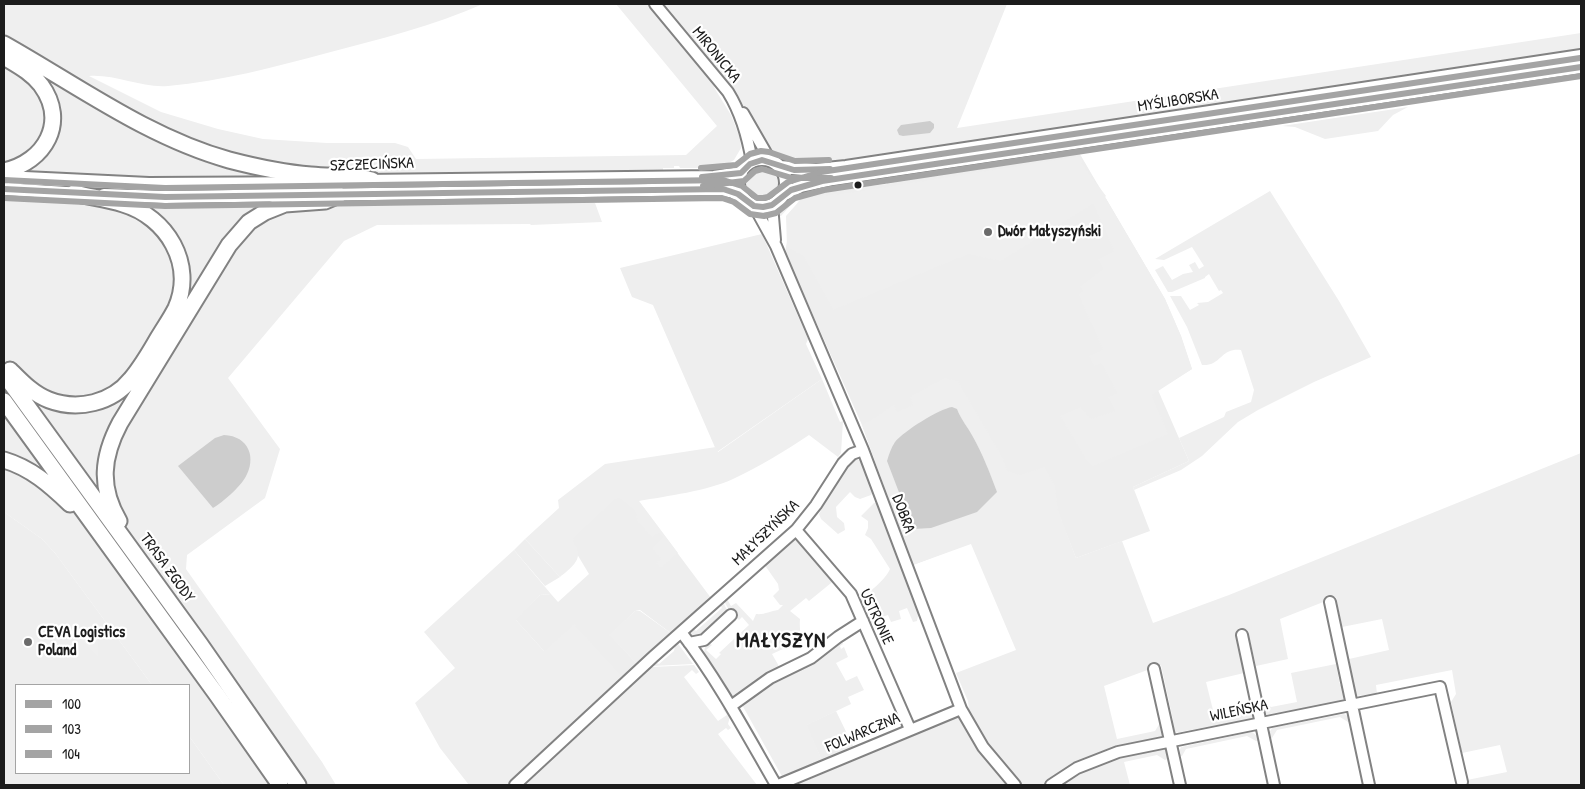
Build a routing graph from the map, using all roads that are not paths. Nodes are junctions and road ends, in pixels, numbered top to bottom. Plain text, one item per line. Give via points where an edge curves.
1 (655, 4) edge
2 (4, 44) edge
3 (1581, 56) edge
4 (4, 57) edge
5 (1581, 67) edge
6 (734, 102) junction
7 (752, 162) junction
8 (777, 165) junction
9 (4, 171) edge
10 (741, 173) junction
11 (4, 177) edge
12 (372, 180) junction
13 (4, 189) edge
14 (74, 193) junction
15 (339, 195) junction
16 (783, 195) junction
17 (749, 202) junction
18 (772, 205) junction
19 (776, 246) junction
20 (4, 364) edge
21 (4, 374) edge
22 (4, 401) edge
23 (863, 450) junction
24 (4, 460) edge
25 (796, 530) junction
26 (109, 545) junction
27 (145, 568) junction
28 (1330, 602) dead end
29 (731, 615) dead end
30 (863, 622) junction
31 (681, 632) junction
32 (1242, 636) dead end
33 (689, 642) junction
34 (1154, 669) dead end
35 (1351, 704) junction
36 (731, 706) junction
37 (961, 709) junction
38 (1260, 722) junction
39 (910, 729) junction
40 (1171, 740) junction
41 (1462, 782) dead end
42 (280, 785) edge
43 (298, 785) edge
44 (516, 785) edge
45 (777, 785) edge
46 (1015, 785) edge
47 (1051, 785) edge
48 (1180, 785) edge
49 (1274, 785) edge
50 (1369, 785) edge

1 - 6 street, MIRONICKA
2 - 12 highway via 111,108 196,149 265,168
3 - 8 main road, MYŚLIBORSKA via 846,167 816,170
4 - 9 highway via 30,73 41,86 50,102 52,114 51,132 43,149 21,166
5 - 16 main road, MYŚLIBORSKA via 833,179 801,186
6 - 7 street, MIRONICKA
6 - 8 street, MIRONICKA
7 - 8 main road via 767,160
7 - 10 main road
8 - 16 main road via 786,180
10 - 12 main road, SZCZECIŃSKA via 719,177
10 - 17 main road via 739,187
11 - 12 main road, SZCZECIŃSKA via 173,185
13 - 14 main road, SZCZECIŃSKA
14 - 15 main road, SZCZECIŃSKA via 165,197
14 - 20 highway via 124,204 164,230 180,263 182,276 176,308 130,380 115,394 100,401 85,405 48,400 28,388
15 - 17 main road, SZCZECIŃSKA via 719,189 733,192
15 - 27 highway via 325,201 279,206 243,228 229,245 110,441 104,482 117,518
16 - 18 main road
17 - 18 main road via 763,207
17 - 19 street, DOBRA
18 - 19 street, DOBRA
19 - 23 street, DOBRA
21 - 27 highway, TRASA ZGODY
22 - 26 highway, TRASA ZGODY
23 - 25 street, MAŁYSZYŃSKA via 852,454 843,463
23 - 37 street, DOBRA
24 - 26 highway via 39,476
25 - 30 street, USTRONIE via 850,594
25 - 31 street, MAŁYSZYŃSKA
26 - 42 highway, TRASA ZGODY
27 - 43 highway, TRASA ZGODY
28 - 35 street
29 - 33 street via 704,640
30 - 36 street via 811,658 770,678
30 - 39 street, USTRONIE
31 - 33 street
31 - 44 street, MAŁYSZYŃSKA
32 - 38 street
33 - 36 street
34 - 40 street
35 - 38 street, WILEŃSKA
35 - 41 street, WILEŃSKA via 1440,687
35 - 50 street
36 - 45 street
37 - 39 street, FOLWARCZNA
37 - 46 street, DOBRA via 983,747
38 - 40 street, WILEŃSKA
38 - 49 street
39 - 45 street, FOLWARCZNA
40 - 47 street, WILEŃSKA via 1104,756
40 - 48 street

